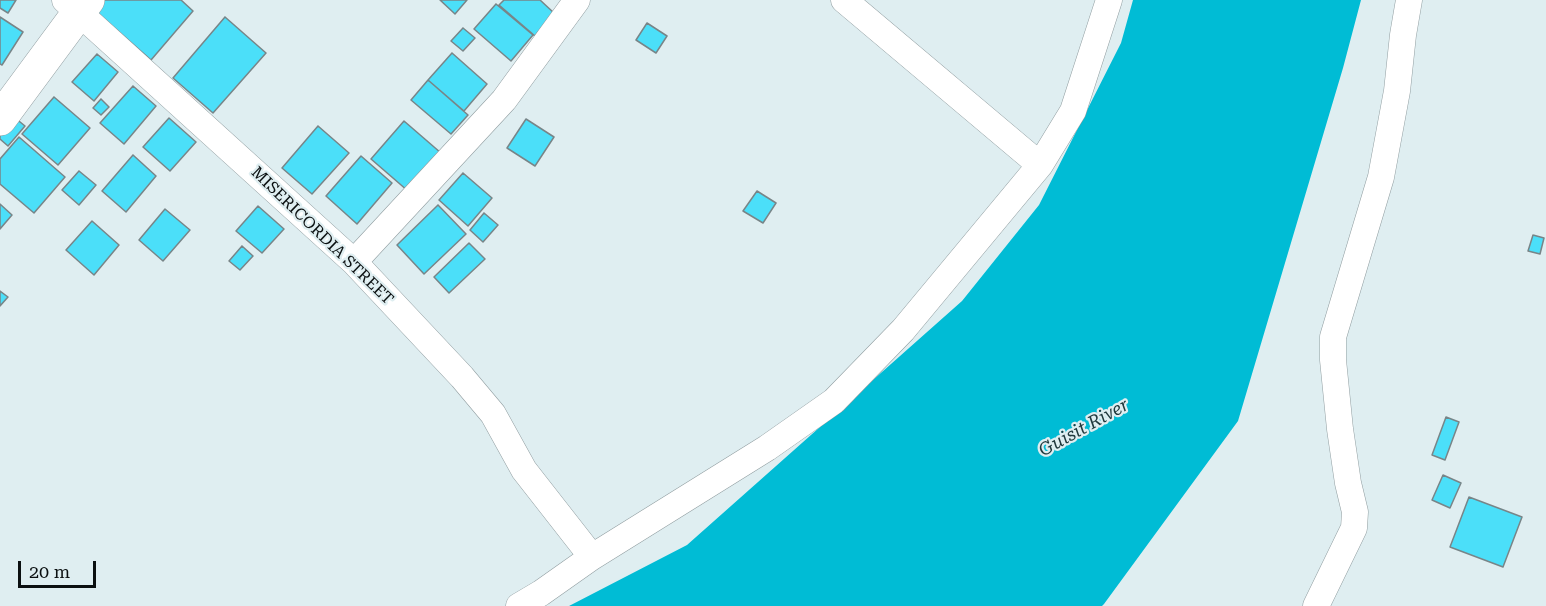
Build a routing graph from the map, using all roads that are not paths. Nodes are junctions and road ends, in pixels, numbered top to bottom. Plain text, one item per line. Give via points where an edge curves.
1 (577, 0) edge
2 (844, 0) edge
3 (1109, 0) edge
4 (1409, 0) edge
5 (77, 4) edge
6 (0, 119) edge
7 (1040, 165) junction
8 (354, 262) junction
9 (592, 557) junction
10 (519, 606) edge
11 (1316, 606) edge

1 - 8 street via 504,100
2 - 7 street
3 - 7 street via 1073,111
4 - 11 street via 1381,177 1333,337 1340,429 1355,512 1354,528
5 - 6 main road
5 - 8 street, MISERICORDIA STREET
7 - 9 street via 903,330 834,401 767,448
8 - 9 street, MISERICORDIA STREET via 493,414 524,470
9 - 10 street

